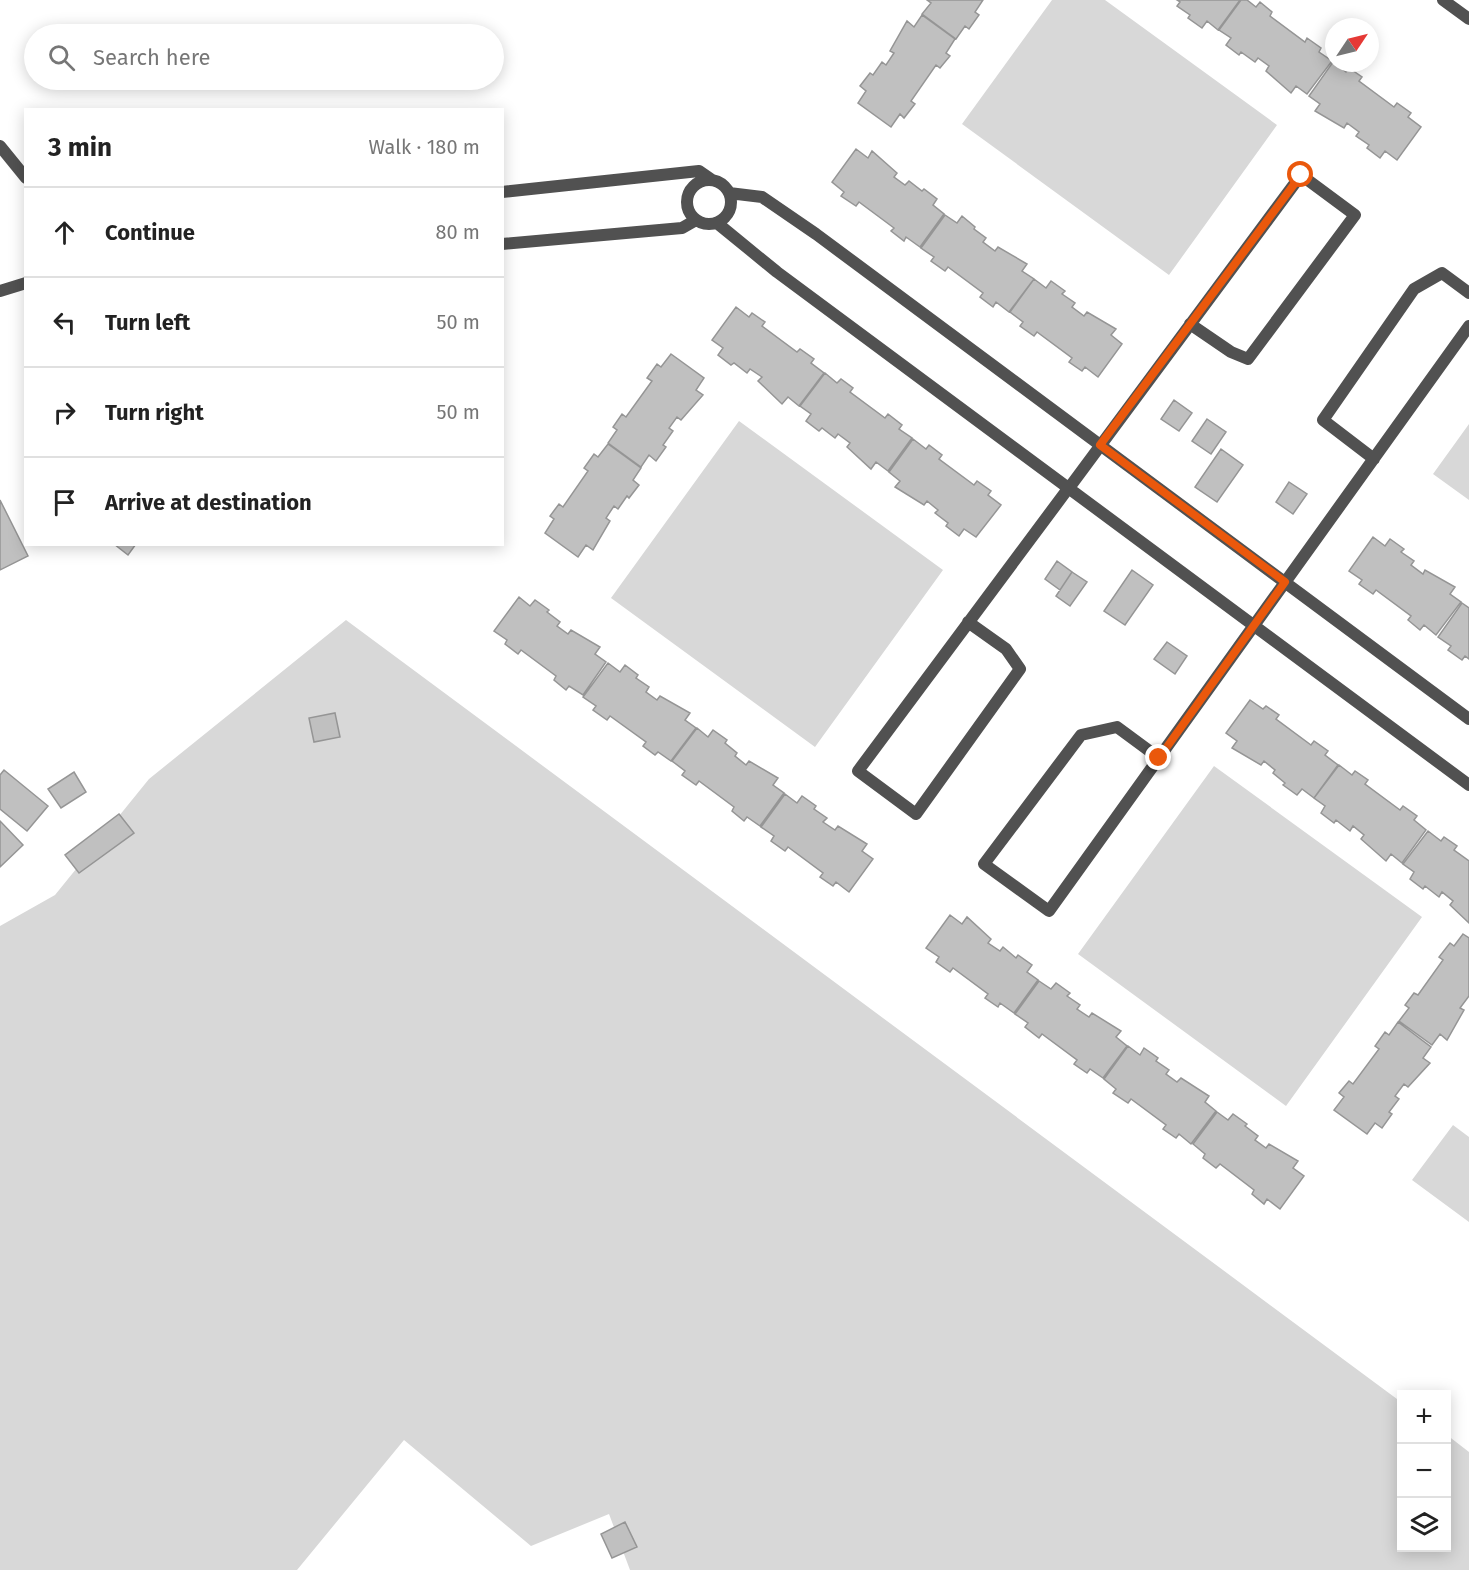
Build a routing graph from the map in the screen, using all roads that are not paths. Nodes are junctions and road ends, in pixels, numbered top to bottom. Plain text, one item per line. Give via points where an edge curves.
1 (1443, 0) edge
2 (1469, 19) edge
3 (0, 146) edge
4 (24, 176) edge
5 (712, 180) junction
6 (504, 192) edge
7 (729, 193) junction
8 (696, 220) junction
9 (717, 223) junction
10 (504, 244) edge
11 (24, 284) edge
12 (0, 291) edge
13 (1469, 293) edge
14 (1190, 324) junction
15 (1469, 326) edge
16 (1100, 445) junction
17 (1374, 459) junction
18 (1069, 488) junction
19 (1285, 582) junction
20 (968, 622) junction
21 (1254, 625) junction
22 (1469, 719) edge
23 (1159, 758) junction
24 (1469, 785) edge

1 - 2 lane
3 - 4 lane
5 - 6 lane via 699,171
5 - 7 lane
5 - 8 lane via 698,183 689,194 687,208
7 - 9 lane via 728,214
7 - 16 lane via 762,197
8 - 9 lane
8 - 10 lane via 682,228
9 - 18 lane via 777,272
11 - 12 lane
13 - 17 lane via 1442,273 1414,289 1323,420
14 - 14 lane via 1248,359 1355,215 1301,175
14 - 16 lane
15 - 17 lane
16 - 18 lane
16 - 19 lane
17 - 19 lane
18 - 20 lane
18 - 21 lane
19 - 21 lane
19 - 22 lane
20 - 20 lane via 858,771 916,814 1020,669 1006,649
21 - 23 lane
21 - 24 lane
23 - 23 lane via 1049,911 984,864 1081,735 1117,727

